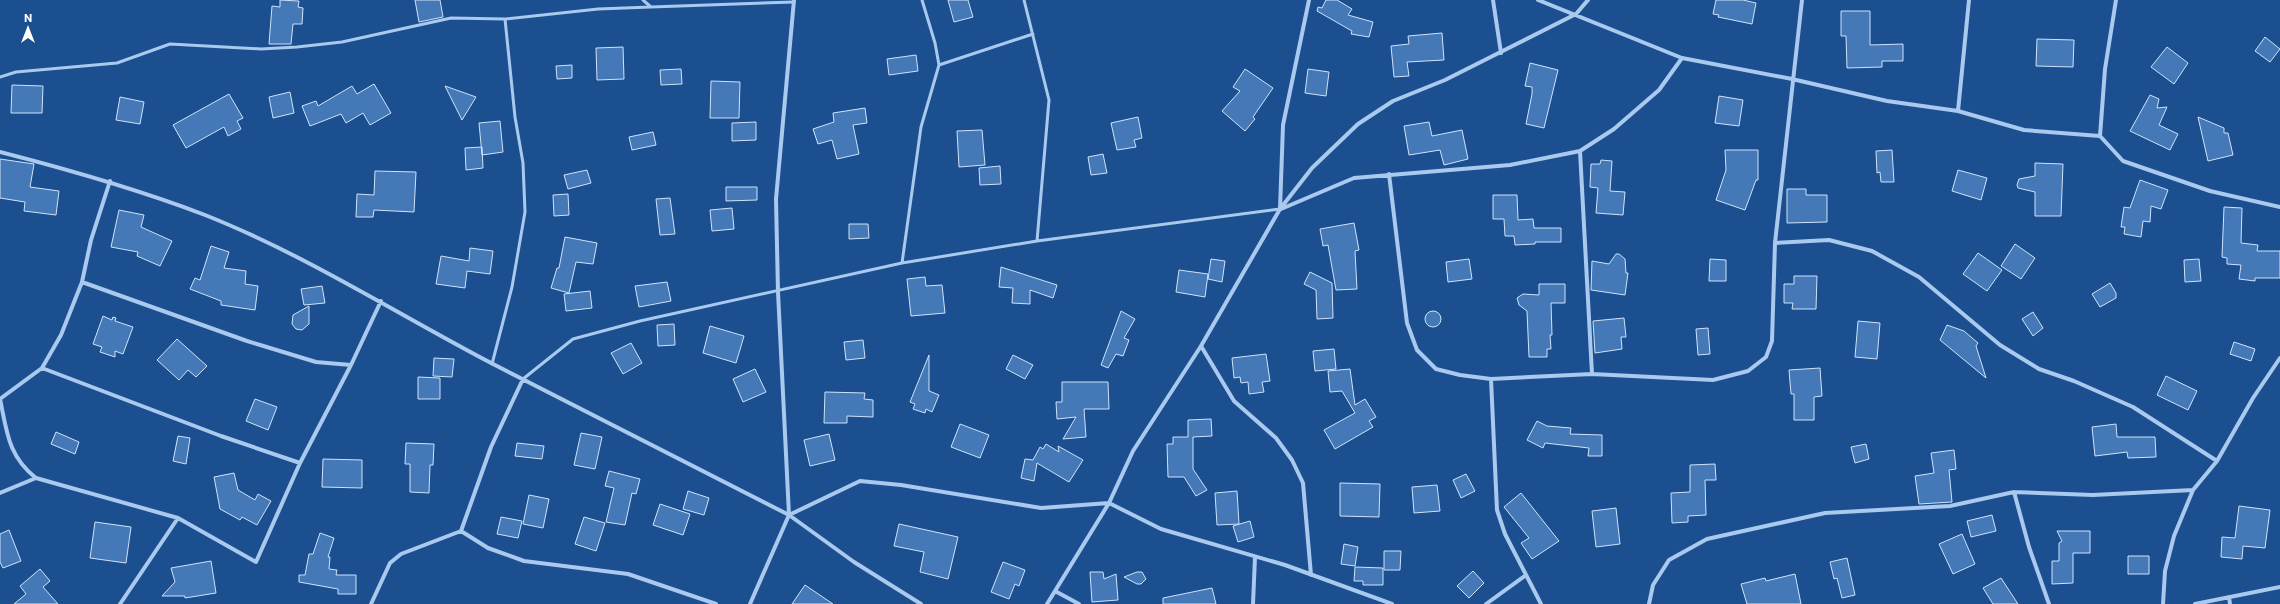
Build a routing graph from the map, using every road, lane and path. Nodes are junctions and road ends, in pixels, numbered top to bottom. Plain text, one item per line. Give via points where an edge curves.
1 (643, 0) edge
2 (795, 0) edge
3 (922, 0) edge
4 (1024, 0) edge
5 (1309, 0) edge
6 (1492, 0) edge
7 (1538, 0) edge
8 (1588, 0) edge
9 (1802, 0) edge
10 (1969, 0) edge
11 (2116, 0) edge
12 (651, 7) junction
13 (1576, 14) junction
14 (505, 19) junction
15 (1033, 34) junction
16 (1501, 53) junction
17 (1682, 58) junction
18 (938, 65) junction
19 (0, 77) edge
20 (1792, 78) junction
21 (1958, 112) junction
22 (2100, 136) junction
23 (1580, 151) junction
24 (0, 152) edge
25 (1389, 174) junction
26 (110, 181) junction
27 (2280, 207) edge
28 (1280, 210) junction
29 (1037, 241) junction
30 (1775, 243) junction
31 (902, 263) junction
32 (82, 282) junction
33 (778, 292) junction
34 (380, 301) junction
35 (1201, 346) junction
36 (2280, 358) edge
37 (492, 364) junction
38 (351, 365) junction
39 (42, 368) junction
40 (1592, 374) junction
41 (523, 379) junction
42 (1491, 379) junction
43 (0, 399) edge
44 (2217, 461) junction
45 (300, 462) junction
46 (36, 478) junction
47 (2193, 490) junction
48 (2014, 492) junction
49 (0, 493) edge
50 (1109, 502) junction
51 (789, 515) junction
52 (178, 518) junction
53 (461, 531) junction
54 (1255, 557) junction
55 (1311, 575) junction
56 (1526, 575) junction
57 (2280, 587) edge
58 (1055, 591) junction
59 (2229, 597) junction
60 (120, 604) edge
61 (371, 604) edge
62 (716, 604) edge
63 (750, 604) edge
64 (921, 604) edge
65 (1047, 604) edge
66 (1079, 604) edge
67 (1253, 604) edge
68 (1392, 604) edge
69 (1486, 604) edge
70 (1541, 604) edge
71 (1649, 604) edge
72 (2049, 604) edge
73 (2163, 604) edge
74 (2195, 604) edge
75 (2230, 604) edge

1 - 12 lane
2 - 12 lane
2 - 33 street via 776,199
3 - 18 lane via 935,43
4 - 15 lane
5 - 28 street via 1283,125
6 - 16 street
7 - 13 street
8 - 13 street
9 - 20 street
10 - 21 street
11 - 22 street via 2104,68
12 - 14 lane via 598,9
13 - 16 street
13 - 17 street
14 - 19 lane via 452,18 342,42 297,48 170,44 117,63 16,72
14 - 37 lane via 515,117 523,163 525,212 512,287
15 - 18 lane
15 - 29 lane via 1049,100
16 - 28 street via 1393,101 1358,124 1312,168
17 - 20 street
17 - 23 street via 1659,90 1614,129
18 - 31 lane via 929,106 921,127
20 - 21 street via 1887,101
20 - 30 street
21 - 22 street via 2024,130
22 - 27 street via 2122,161 2210,191
23 - 25 street via 1510,165
23 - 40 street
24 - 26 street
25 - 28 street via 1354,178
25 - 42 street via 1407,323 1417,350 1436,369
26 - 32 street via 91,240
26 - 34 street via 206,216
28 - 29 lane
28 - 35 street
29 - 31 lane
30 - 40 street via 1772,341 1766,358 1748,371 1713,380
30 - 44 street via 1829,240 1872,251 1918,277 2000,345 2038,369 2074,381 2133,407
31 - 33 lane
32 - 38 street via 248,341 316,362
32 - 39 street via 61,335
33 - 41 lane via 640,321 573,339
33 - 51 street
34 - 37 street
34 - 38 street
35 - 50 street via 1133,452
35 - 55 street via 1234,401 1276,438 1298,471 1303,483
36 - 44 street via 2253,398
37 - 41 street
38 - 45 street
39 - 43 street
39 - 45 street via 221,436
40 - 42 street
41 - 51 street
41 - 53 street via 491,447
42 - 56 street via 1497,510 1505,534
43 - 46 street via 9,443 22,467
44 - 47 street
45 - 52 street via 256,562
46 - 49 street
46 - 52 street
47 - 48 street via 2094,495
47 - 73 street via 2174,536 2165,571
48 - 71 street via 1950,506 1825,513 1707,539 1669,560 1654,585
48 - 72 street
50 - 51 street via 1042,508 908,486 860,481
50 - 54 street via 1161,529
50 - 58 street
51 - 63 street
51 - 64 street via 854,562
52 - 60 street
53 - 61 street via 412,549 396,558 384,573
53 - 62 street via 488,548 524,561 628,574
54 - 55 street
54 - 67 street
55 - 68 street
56 - 69 street
56 - 70 street
57 - 59 street
58 - 65 street
58 - 66 street
59 - 74 street
59 - 75 street

